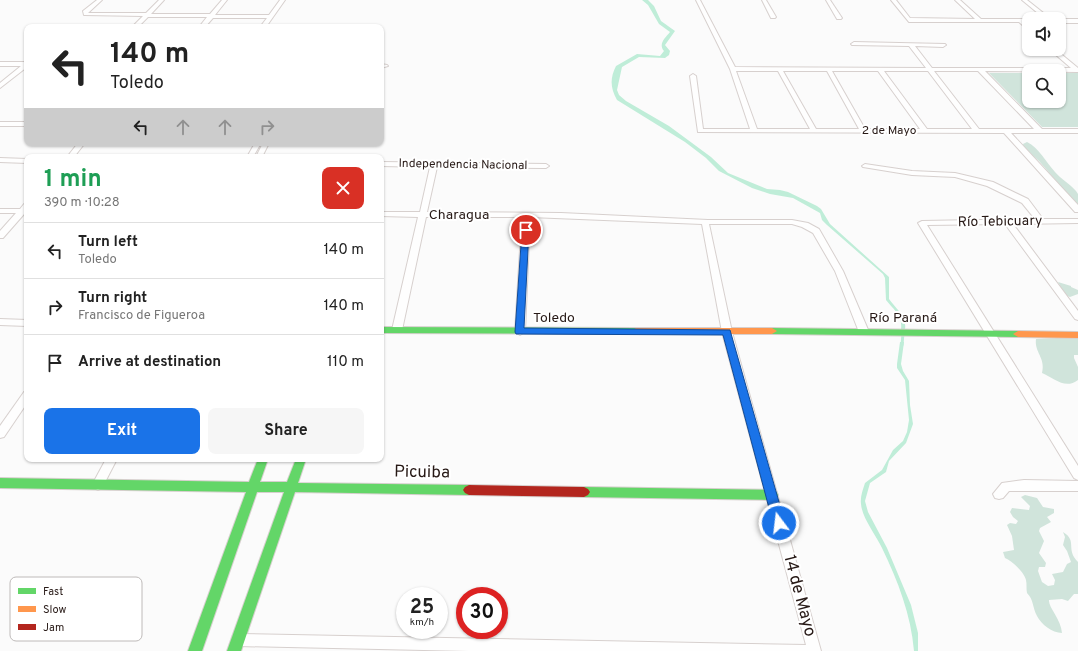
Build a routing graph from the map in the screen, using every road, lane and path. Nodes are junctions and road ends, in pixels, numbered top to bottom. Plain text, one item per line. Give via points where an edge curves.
1 (100, 0) edge
2 (162, 0) edge
3 (225, 0) edge
4 (283, 0) edge
5 (698, 0) edge
6 (764, 0) edge
7 (828, 0) edge
8 (893, 0) edge
9 (957, 0) edge
10 (1024, 0) edge
11 (1039, 12) edge
12 (148, 14) junction
13 (212, 15) junction
14 (271, 17) junction
15 (773, 17) dead end
16 (840, 18) dead end
17 (979, 20) junction
18 (1020, 21) edge
19 (1075, 21) edge
20 (138, 24) edge
21 (204, 24) edge
22 (265, 24) edge
23 (1078, 25) edge
24 (854, 44) dead end
25 (911, 45) junction
26 (943, 45) dead end
27 (1060, 56) edge
28 (0, 64) edge
29 (24, 64) edge
30 (24, 66) edge
31 (733, 69) junction
32 (879, 69) junction
33 (930, 69) junction
34 (979, 69) junction
35 (780, 70) junction
36 (829, 70) junction
37 (1077, 70) edge
38 (693, 76) dead end
39 (0, 86) edge
40 (0, 124) edge
41 (24, 124) edge
42 (0, 128) edge
43 (24, 128) edge
44 (754, 131) junction
45 (814, 131) junction
46 (863, 131) junction
47 (925, 131) junction
48 (977, 131) junction
49 (1006, 131) junction
50 (1040, 131) junction
51 (1078, 131) edge
52 (79, 146) edge
53 (73, 154) edge
54 (0, 160) edge
55 (24, 160) edge
56 (384, 164) edge
57 (434, 164) junction
58 (546, 166) dead end
59 (865, 166) dead end
60 (24, 209) edge
61 (1078, 210) edge
62 (0, 211) edge
63 (24, 211) edge
64 (384, 214) edge
65 (424, 215) junction
66 (526, 215) junction
67 (1040, 221) junction
68 (1078, 221) edge
69 (708, 222) junction
70 (1007, 222) junction
71 (0, 236) edge
72 (1078, 317) edge
73 (0, 322) edge
74 (24, 323) edge
75 (384, 330) edge
76 (397, 330) junction
77 (520, 332) junction
78 (727, 332) junction
79 (864, 332) junction
80 (990, 334) junction
81 (1078, 335) edge
82 (24, 399) edge
83 (0, 434) edge
84 (110, 462) edge
85 (262, 462) edge
86 (300, 462) edge
87 (1078, 475) edge
88 (0, 483) edge
89 (98, 485) junction
90 (254, 486) junction
91 (1078, 486) edge
92 (292, 487) junction
93 (999, 494) dead end
94 (772, 495) junction
95 (236, 645) edge
96 (195, 651) edge
97 (805, 651) edge
98 (814, 651) edge

1 - 12 street via 85,12 86,14
2 - 12 street
3 - 13 street
4 - 14 street
5 - 31 street
6 - 15 street
7 - 16 street
8 - 17 street via 909,20
9 - 17 street
10 - 11 street
12 - 13 street
12 - 20 street
13 - 14 street
13 - 21 street
14 - 22 street
17 - 18 street
19 - 23 street
24 - 25 street
25 - 26 street
25 - 33 street
27 - 37 street
28 - 29 street
30 - 39 street
31 - 35 street
31 - 44 street
32 - 33 street
32 - 36 street
32 - 47 street
33 - 34 street
33 - 48 street
34 - 37 street
34 - 50 street
35 - 36 street
35 - 45 street
36 - 46 street
38 - 44 street, 2 de Mayo via 700,131
40 - 41 street
42 - 43 street
44 - 45 street, 2 de Mayo
45 - 46 street, 2 de Mayo
46 - 47 street, 2 de Mayo
47 - 48 street, 2 de Mayo
48 - 49 street, 2 de Mayo
49 - 50 street, 2 de Mayo
49 - 61 street
50 - 51 street, 2 de Mayo
52 - 53 street
54 - 55 street
56 - 57 street, Independencia Nacional
57 - 58 street, Independencia Nacional
57 - 65 street
59 - 67 street via 912,174 954,175 990,184 1025,201
60 - 62 street
63 - 71 street
64 - 65 street, Charagua
65 - 66 street, Charagua
65 - 76 street
66 - 69 street, Charagua
66 - 77 street
67 - 68 street, Río Tebicuary
67 - 70 street, Río Tebicuary
69 - 78 street, 14 de Mayo via 705,222
69 - 79 street, Charagua via 792,222 816,231 839,271
70 - 72 street
70 - 80 street, Río Tebicuary via 922,222
73 - 74 street
75 - 76 street, Toledo
76 - 77 street, Toledo
77 - 78 street, Toledo
78 - 79 street, Río Paraná
78 - 94 street, 14 de Mayo
79 - 80 street, Río Paraná
80 - 81 street, Río Paraná
80 - 87 street
82 - 83 street
84 - 89 street
85 - 90 street
86 - 92 street
88 - 89 street, Picuiba
89 - 90 street, Picuiba
90 - 92 street, Picuiba
90 - 96 street
91 - 93 street via 1006,486
92 - 94 street, Picuiba
92 - 95 street
94 - 98 street, 14 de Mayo
95 - 97 street

